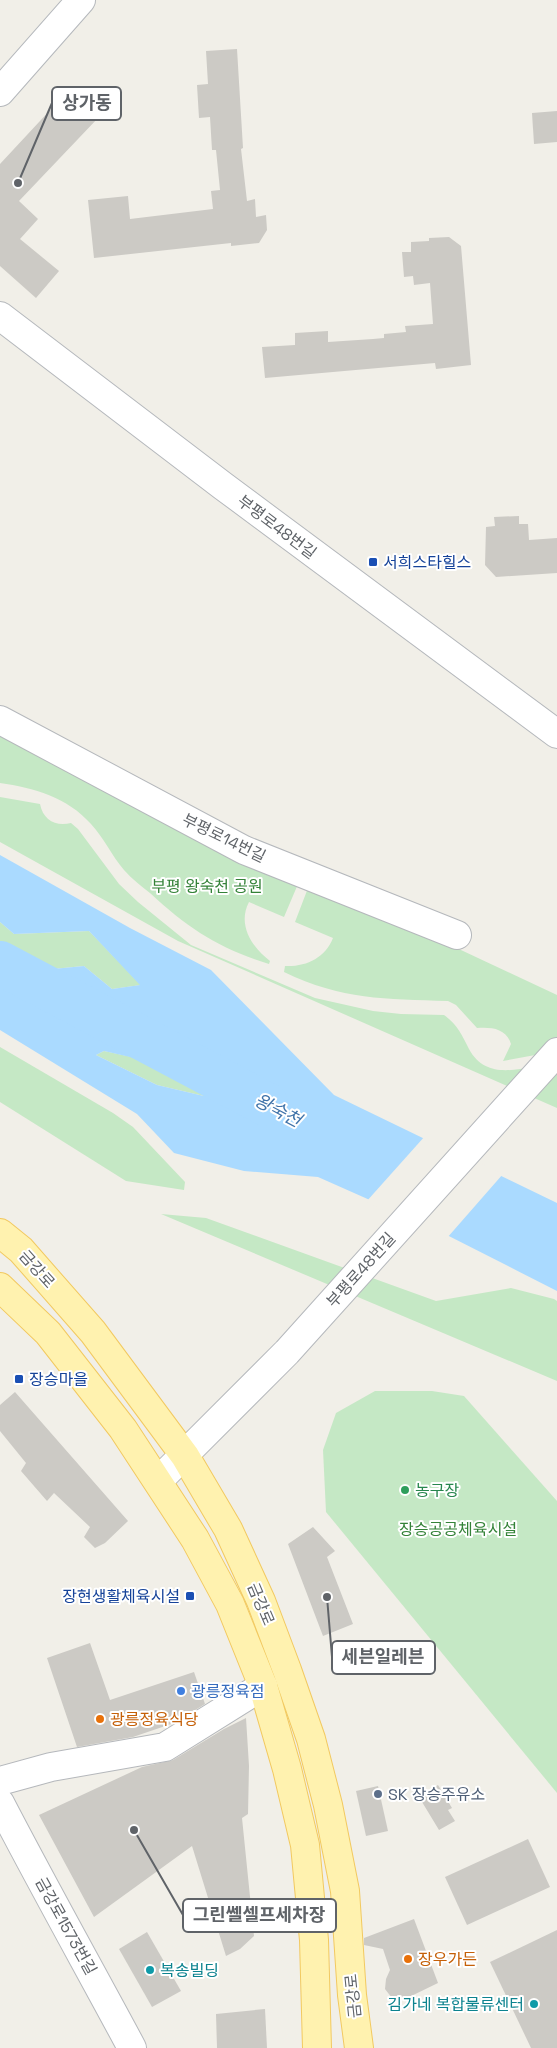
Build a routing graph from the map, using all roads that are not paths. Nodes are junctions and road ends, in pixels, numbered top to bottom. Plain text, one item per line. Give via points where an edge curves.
1 (81, 0) edge
2 (0, 92) edge
3 (0, 316) edge
4 (0, 720) edge
5 (557, 734) edge
6 (457, 935) dead end
7 (557, 1052) edge
8 (0, 1233) edge
9 (0, 1287) edge
10 (185, 1456) junction
11 (158, 1481) junction
12 (263, 1686) junction
13 (0, 1781) edge
14 (0, 1803) edge
15 (132, 2048) edge
16 (317, 2048) edge
17 (359, 2048) edge

1 - 2 street
3 - 5 street, 부평로48번길 via 278,528
4 - 6 street, 부평로14번길 via 244,850
7 - 10 street, 부평로48번길 via 287,1352
8 - 10 main road, 금강로 via 21,1250 93,1332
9 - 11 main road, 금강로 via 48,1333 123,1429
10 - 11 street, 부평로48번길
10 - 17 main road, 금강로 via 228,1529 261,1601 310,1739 346,1891 352,1995
11 - 12 main road, 금강로 via 196,1539 230,1604
12 - 13 street via 164,1747 51,1767
12 - 16 main road, 금강로 via 305,1845 314,1940
14 - 15 street, 금강로1573번길

